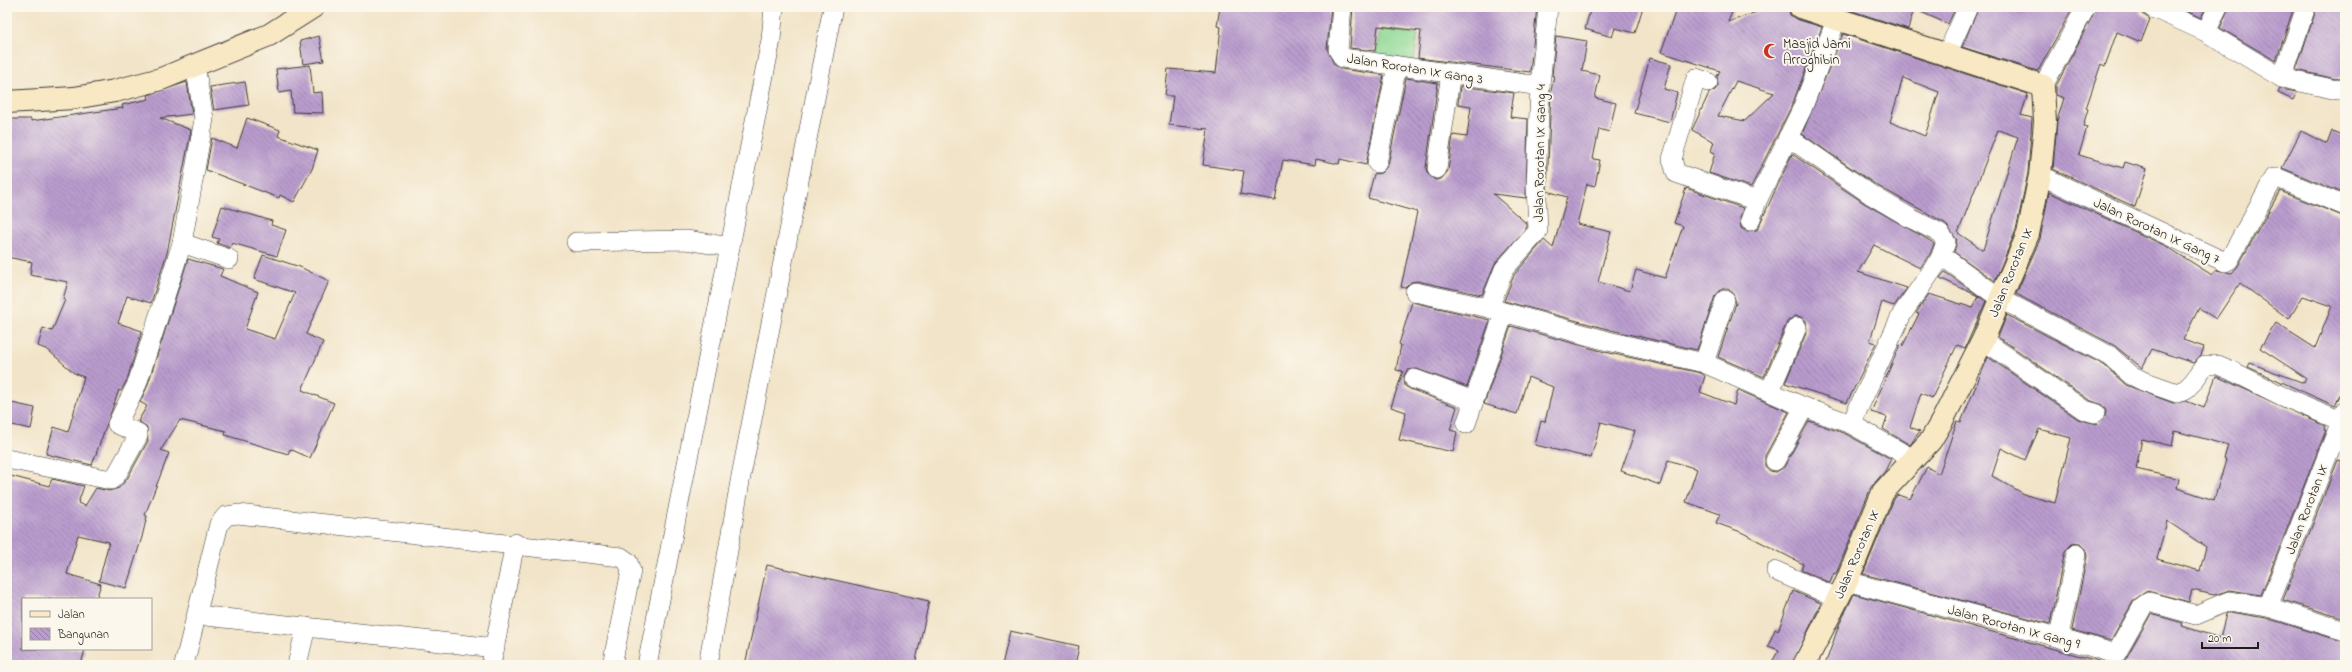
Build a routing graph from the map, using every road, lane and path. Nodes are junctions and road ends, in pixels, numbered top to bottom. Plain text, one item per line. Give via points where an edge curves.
1 (313, 7) edge
2 (774, 7) edge
3 (833, 7) edge
4 (1342, 7) edge
5 (1548, 7) edge
6 (1800, 7) edge
7 (1968, 7) edge
8 (2086, 7) edge
9 (2151, 7) edge
10 (2218, 7) edge
11 (2306, 7) edge
12 (1837, 18) junction
13 (2206, 32) junction
14 (1947, 54) junction
15 (1397, 66) junction
16 (1451, 73) junction
17 (197, 74) junction
18 (2282, 78) junction
19 (1708, 82) dead end
20 (1540, 86) junction
21 (2043, 86) junction
22 (2345, 87) edge
23 (7, 102) edge
24 (1788, 137) junction
25 (1377, 163) dead end
26 (1437, 170) dead end
27 (2040, 175) junction
28 (1757, 201) junction
29 (2345, 206) edge
30 (1750, 221) dead end
31 (576, 242) dead end
32 (182, 243) junction
33 (730, 247) junction
34 (1940, 258) junction
35 (229, 259) dead end
36 (1415, 292) dead end
37 (2001, 299) junction
38 (1725, 300) dead end
39 (1497, 310) junction
40 (1797, 327) dead end
41 (1983, 340) junction
42 (1704, 363) junction
43 (1414, 379) dead end
44 (1770, 391) junction
45 (1473, 401) junction
46 (1804, 407) junction
47 (2095, 413) dead end
48 (1466, 424) dead end
49 (1851, 424) junction
50 (2342, 427) edge
51 (7, 459) edge
52 (1913, 459) junction
53 (1775, 461) dead end
54 (515, 544) junction
55 (2076, 554) dead end
56 (1776, 571) dead end
57 (1842, 590) junction
58 (2268, 607) junction
59 (197, 615) junction
60 (306, 627) junction
61 (2345, 631) edge
62 (2058, 636) junction
63 (493, 657) edge
64 (2113, 660) edge
65 (184, 665) edge
66 (297, 665) edge
67 (612, 665) edge
68 (647, 665) edge
69 (708, 665) edge
70 (1804, 665) edge

1 - 17 street via 269,35
2 - 33 street via 771,40
3 - 69 street via 741,476
4 - 15 street, Jalan Rorotan IX Gang 3 via 1338,50 1341,57
5 - 20 street, Jalan Rorotan IX Gang 4
6 - 12 street
7 - 14 street
8 - 21 street
9 - 13 street
10 - 13 street
11 - 18 street
12 - 14 street
12 - 24 street
13 - 18 street
14 - 21 street
15 - 16 street, Jalan Rorotan IX Gang 3
15 - 25 street
16 - 20 street, Jalan Rorotan IX Gang 3
16 - 26 street
17 - 23 street via 74,98
17 - 32 street via 204,120
18 - 22 street via 2337,90
19 - 28 street via 1696,78 1672,159 1676,173
20 - 39 street, Jalan Rorotan IX Gang 4 via 1536,185 1538,231 1504,269
21 - 27 street, Jalan Rorotan IX via 2045,122
24 - 28 street
24 - 34 street via 1870,194 1940,232 1946,242
27 - 29 street, Jalan Rorotan IX Gang 7 via 2223,262 2229,260 2274,178
27 - 37 street, Jalan Rorotan IX via 2028,234
28 - 30 street
31 - 33 street via 686,240
32 - 35 street
32 - 51 street via 137,384 118,423 118,426 138,433 138,436 114,478 105,479
33 - 68 street
34 - 37 street via 1949,261
34 - 49 street via 1902,314
36 - 39 street
37 - 41 street, Jalan Rorotan IX
37 - 50 street via 2110,356 2131,375 2143,381 2178,392 2186,389 2206,365 2218,365
38 - 42 street
39 - 42 street via 1608,341
39 - 45 street, Jalan Rorotan IX Gang 4
40 - 44 street
41 - 47 street via 2084,410
41 - 52 street, Jalan Rorotan IX via 1931,440
42 - 44 street
43 - 45 street
44 - 46 street
45 - 48 street, Jalan Rorotan IX Gang 4
46 - 49 street
46 - 53 street
49 - 52 street
50 - 58 street, Jalan Rorotan IX
52 - 57 street, Jalan Rorotan IX via 1883,492
54 - 59 street via 238,514 226,516 219,524
54 - 63 street
54 - 67 street via 621,557 628,562 631,571
55 - 62 street
56 - 57 street, Jalan Rorotan IX Gang 9
57 - 62 street, Jalan Rorotan IX Gang 9
57 - 70 street, Jalan Rorotan IX
58 - 61 street
58 - 64 street, Jalan Rorotan IX Gang 9 via 2229,601 2196,615 2152,602 2146,603
59 - 60 street
59 - 65 street
60 - 63 street
60 - 66 street
62 - 64 street, Jalan Rorotan IX Gang 9

